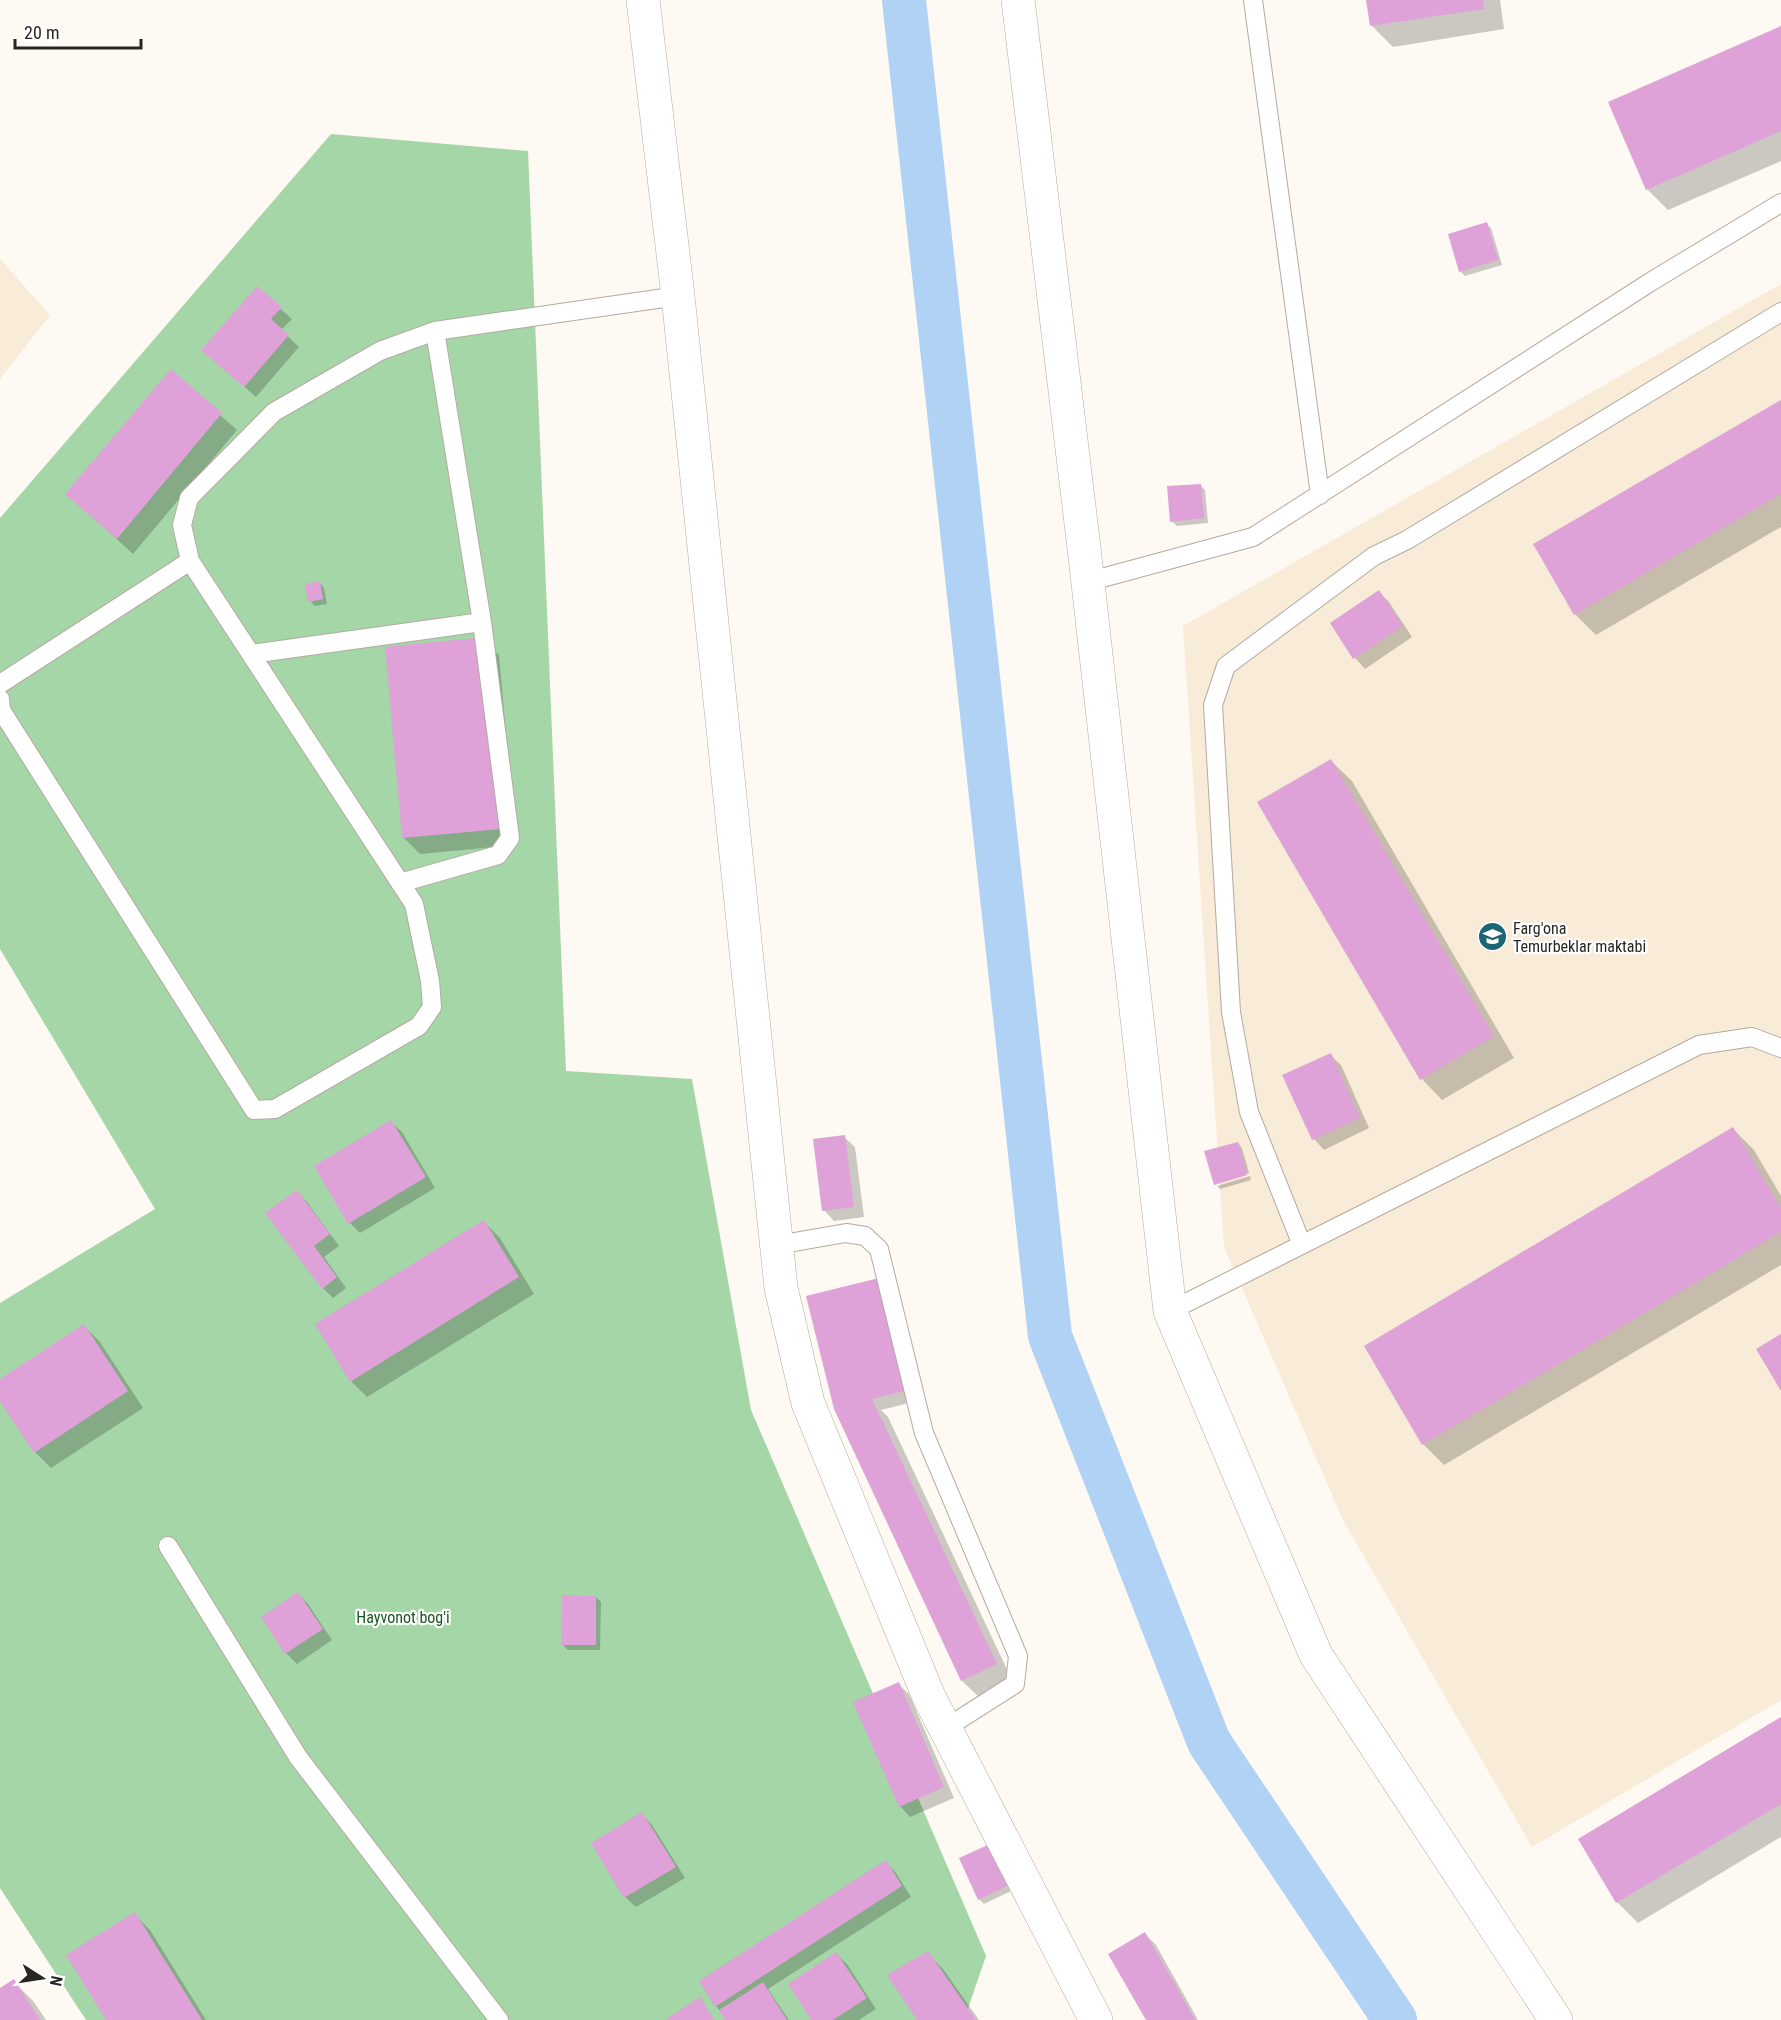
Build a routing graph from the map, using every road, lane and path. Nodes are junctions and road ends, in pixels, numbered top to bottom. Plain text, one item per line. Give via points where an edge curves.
1 (643, 0) edge
2 (1018, 0) edge
3 (1253, 0) edge
4 (1781, 203) edge
5 (678, 296) junction
6 (1781, 312) edge
7 (435, 331) junction
8 (1320, 495) junction
9 (190, 561) junction
10 (1087, 582) junction
11 (482, 622) junction
12 (251, 654) junction
13 (0, 684) edge
14 (0, 699) edge
15 (400, 883) junction
16 (1781, 1048) edge
17 (777, 1245) junction
18 (1302, 1245) junction
19 (1170, 1311) junction
20 (168, 1546) dead end
21 (946, 1728) junction
22 (499, 2020) edge
23 (1096, 2020) edge
24 (1556, 2020) edge

1 - 5 street
2 - 10 street
3 - 8 lane
4 - 8 lane via 1652,281
5 - 7 lane
5 - 17 street
6 - 18 lane via 1407,540 1374,556 1226,666 1213,705 1231,1012 1249,1112
7 - 9 lane via 381,351 273,412 189,498 182,525
7 - 11 lane
8 - 10 lane via 1253,537
9 - 12 lane
9 - 13 lane
10 - 19 street
11 - 12 lane
11 - 15 lane via 510,838 498,855
12 - 15 lane
14 - 15 lane via 1,710 254,1110 275,1109 399,1038 419,1026 432,1006 414,904
16 - 18 lane via 1752,1038 1699,1045
17 - 21 street via 781,1288 808,1403 929,1697
17 - 21 lane via 846,1233 865,1236 879,1249 924,1433 1018,1656 1015,1684
18 - 19 lane
19 - 24 street via 1316,1655
20 - 22 lane via 298,1757
21 - 23 street

